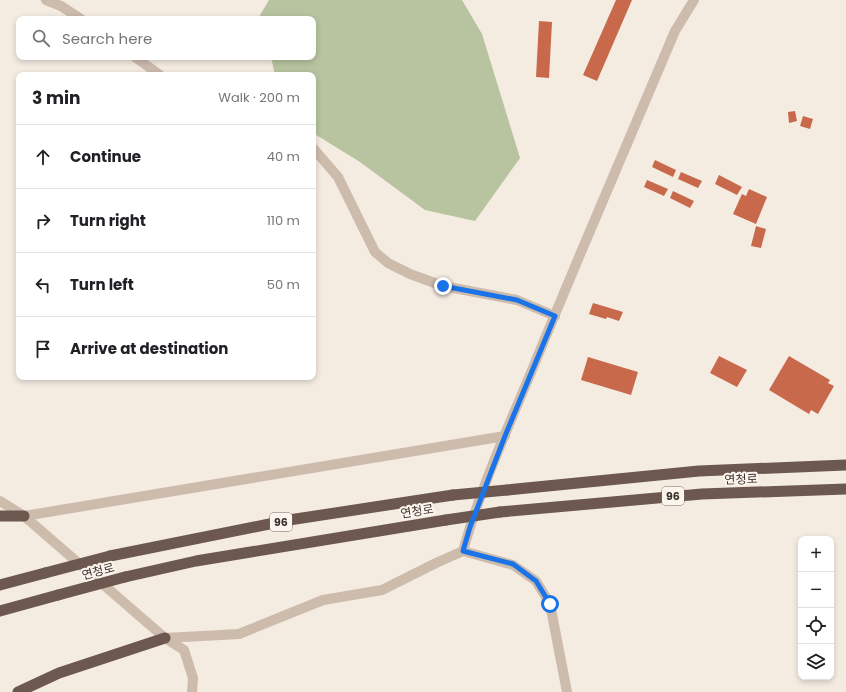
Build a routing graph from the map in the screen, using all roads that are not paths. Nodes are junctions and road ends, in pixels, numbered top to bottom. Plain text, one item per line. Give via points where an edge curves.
1 (46, 0) edge
2 (694, 0) edge
3 (76, 16) edge
4 (139, 60) edge
5 (156, 72) edge
6 (316, 151) edge
7 (555, 316) junction
8 (505, 436) junction
9 (846, 465) edge
10 (846, 489) edge
11 (0, 501) edge
12 (0, 516) edge
13 (24, 516) junction
14 (463, 551) junction
15 (0, 585) edge
16 (0, 611) edge
17 (165, 638) junction
18 (18, 692) edge
19 (192, 692) edge
20 (567, 692) edge

1 - 3 street
2 - 7 street via 675,31
4 - 5 street
6 - 7 street via 338,177 374,252 388,263 443,286 517,300
7 - 8 street
8 - 13 street
8 - 14 street
9 - 15 highway, 연청로 / 96, bridge via 699,471 453,495 289,520 110,556
10 - 16 highway, 연청로 / 96, bridge via 702,494 500,512 196,561 125,577
11 - 13 street
12 - 13 highway
13 - 17 street
14 - 17 street via 382,590 323,600 239,634
14 - 20 street via 513,564 536,581 550,604
17 - 18 highway via 59,673
17 - 19 street via 184,650 193,678

